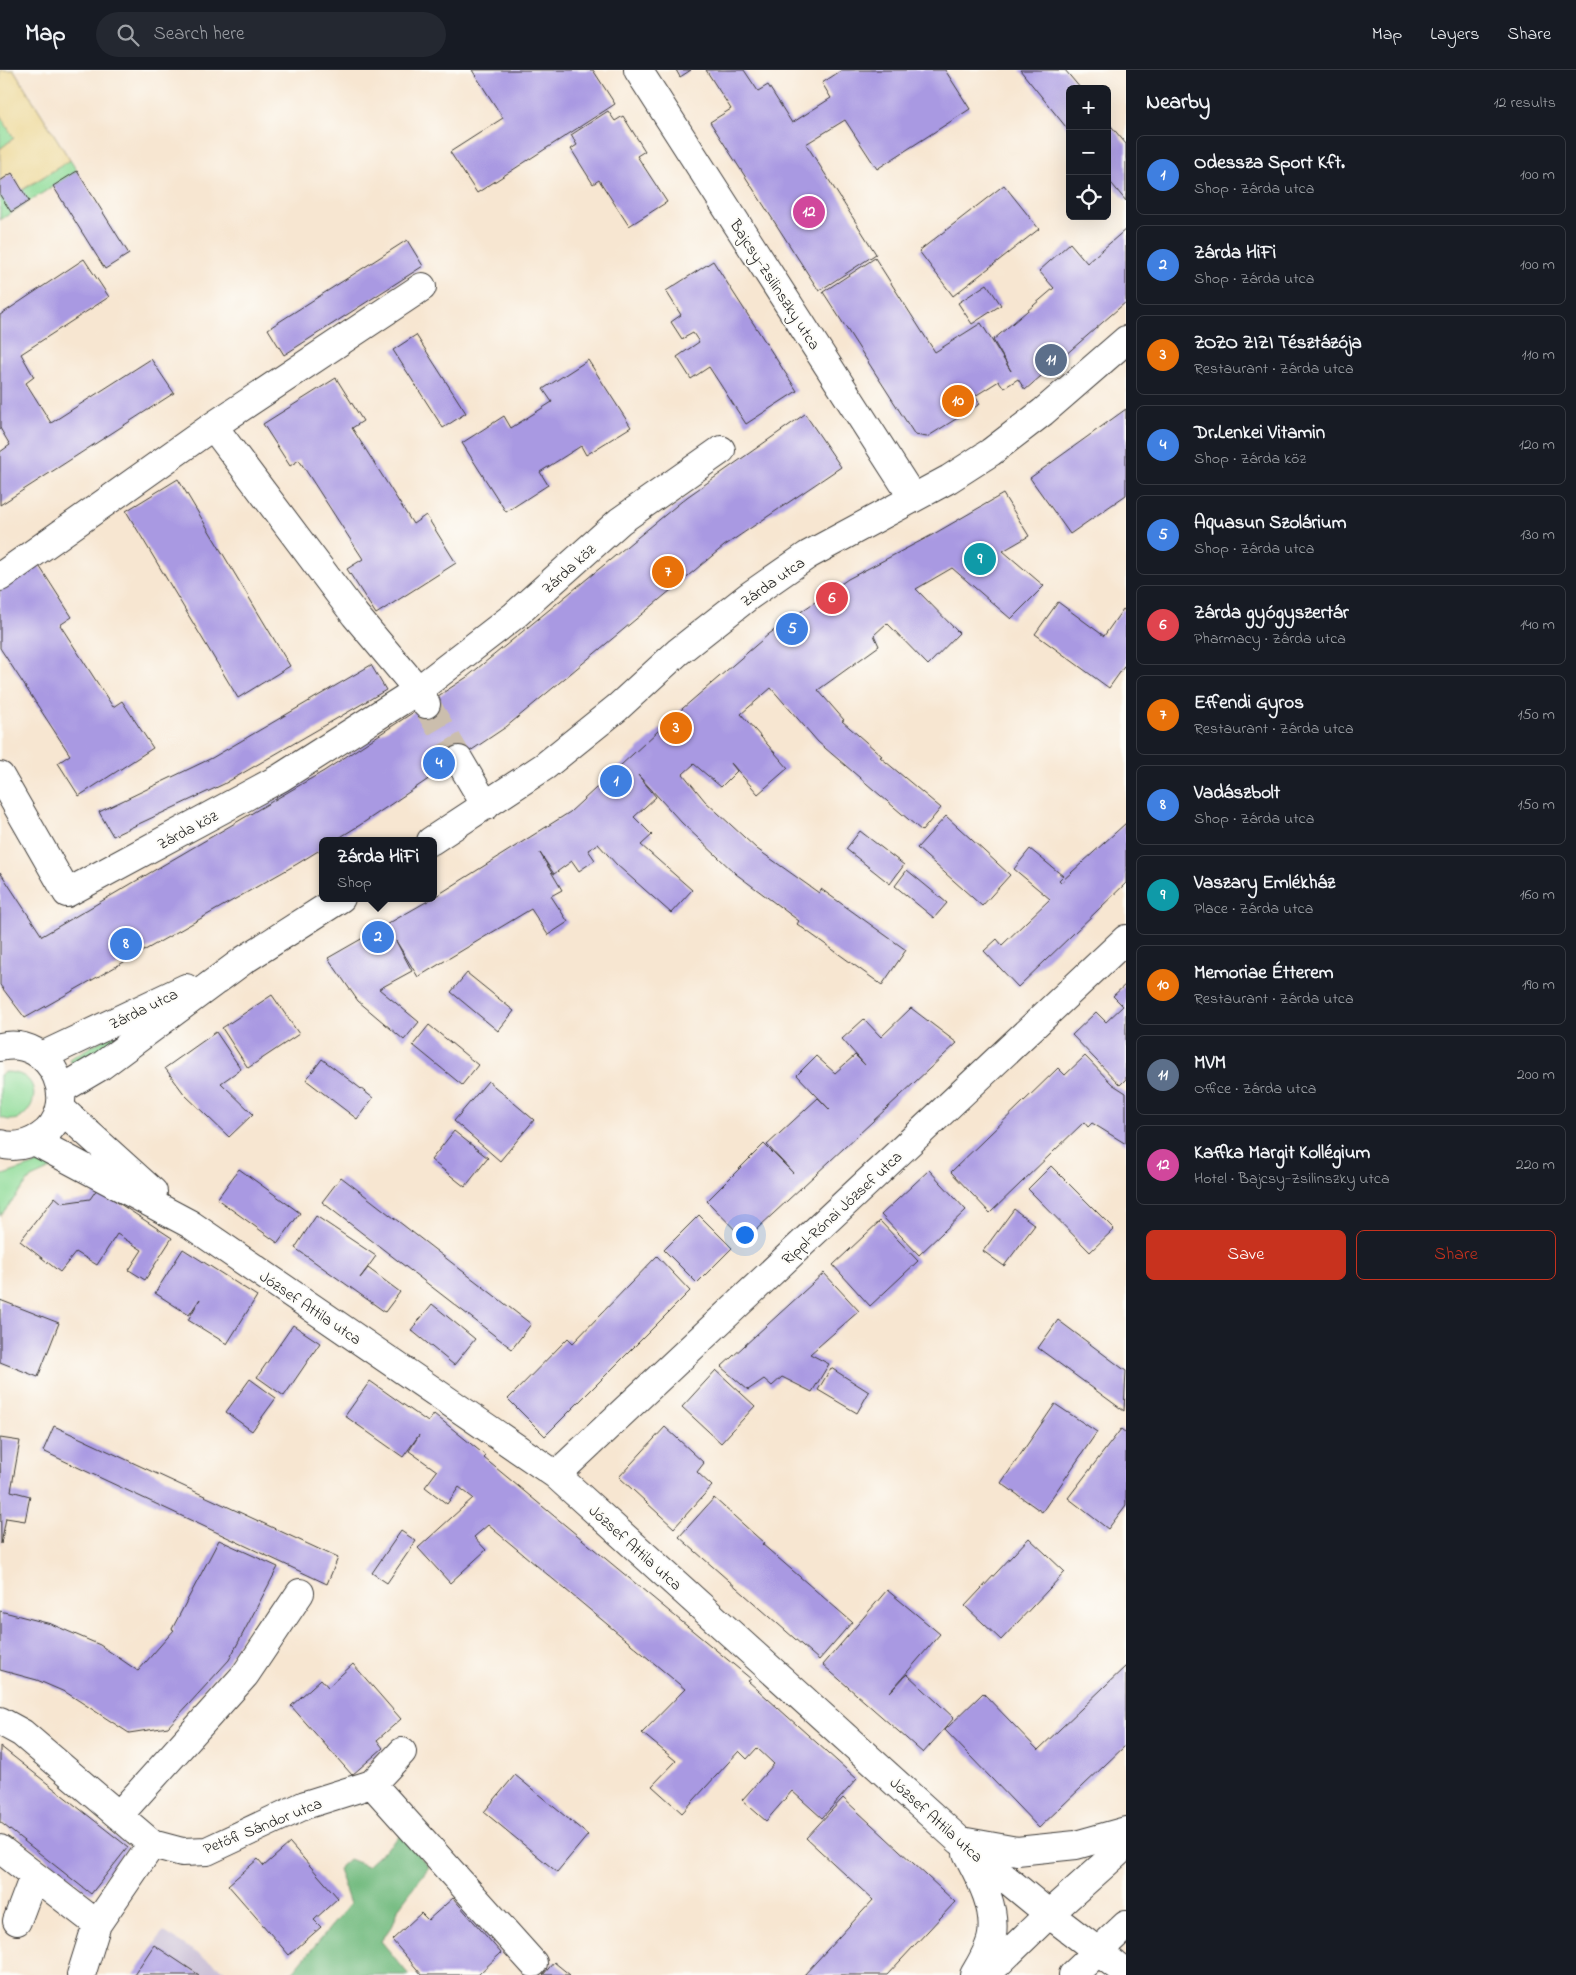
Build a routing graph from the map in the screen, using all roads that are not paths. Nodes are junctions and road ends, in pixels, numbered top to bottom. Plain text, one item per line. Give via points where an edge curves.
1 (638, 70) edge
2 (422, 288) dead end
3 (1126, 340) edge
4 (213, 426) junction
5 (721, 450) dead end
6 (913, 498) junction
7 (0, 577) edge
8 (422, 697) junction
9 (459, 760) tunnel mouth
10 (0, 776) edge
11 (486, 806) junction
12 (436, 837) edge
13 (335, 902) edge
14 (1126, 939) edge
15 (244, 960) junction
16 (2, 1045) edge
17 (42, 1056) junction
18 (61, 1099) junction
19 (34, 1141) junction
20 (2, 1148) edge
21 (190, 1224) junction
22 (556, 1475) junction
23 (300, 1593) dead end
24 (0, 1721) edge
25 (402, 1752) dead end
26 (372, 1784) junction
27 (119, 1815) junction
28 (1126, 1831) edge
29 (960, 1841) junction
30 (152, 1844) junction
31 (1126, 1845) edge
32 (0, 1849) edge
33 (34, 1876) junction
34 (1049, 1914) junction
35 (17, 1921) dead end
36 (97, 1924) junction
37 (1126, 1925) edge
38 (1097, 1952) junction
39 (533, 1963) dead end
40 (1126, 1973) edge
41 (81, 1975) edge
42 (974, 1975) edge
43 (986, 1975) edge
44 (1073, 1975) edge

1 - 6 street, Bajcsy-Zsilinszky utca
2 - 4 street
3 - 6 street, Zárda utca via 991,452
4 - 7 street
4 - 8 street via 354,615
5 - 8 street, Zárda köz via 620,521
6 - 11 street, Zárda utca via 808,555 749,596 545,766
8 - 10 street, Zárda köz via 67,893
9 - 11 street
11 - 12 street, Zárda utca
13 - 15 street, Zárda utca
14 - 22 street, Rippl-Rónai József utca
15 - 17 street, Zárda utca
15 - 18 street, Zárda utca
16 - 17 street via 25,1047
17 - 18 street via 52,1066
18 - 19 street via 51,1127
18 - 21 street, József Attila utca
19 - 20 street
19 - 21 street, József Attila utca
21 - 22 street, József Attila utca
22 - 29 street, József Attila utca
23 - 27 street via 245,1675
24 - 27 street, Petőfi Sándor utca via 22,1733
25 - 26 street, Petőfi Sándor utca
26 - 30 street, Petőfi Sándor utca via 305,1805 207,1851 182,1852
26 - 39 street
27 - 30 street, Petőfi Sándor utca
28 - 29 street via 1076,1845 1018,1851
29 - 34 street, József Attila utca
29 - 42 street via 983,1884 992,1918 992,1936
30 - 36 street
31 - 34 street
32 - 33 street
33 - 35 street
33 - 36 street
34 - 38 street, József Attila utca
34 - 43 street
36 - 41 street
37 - 38 street
38 - 40 street, József Attila utca
38 - 44 street

